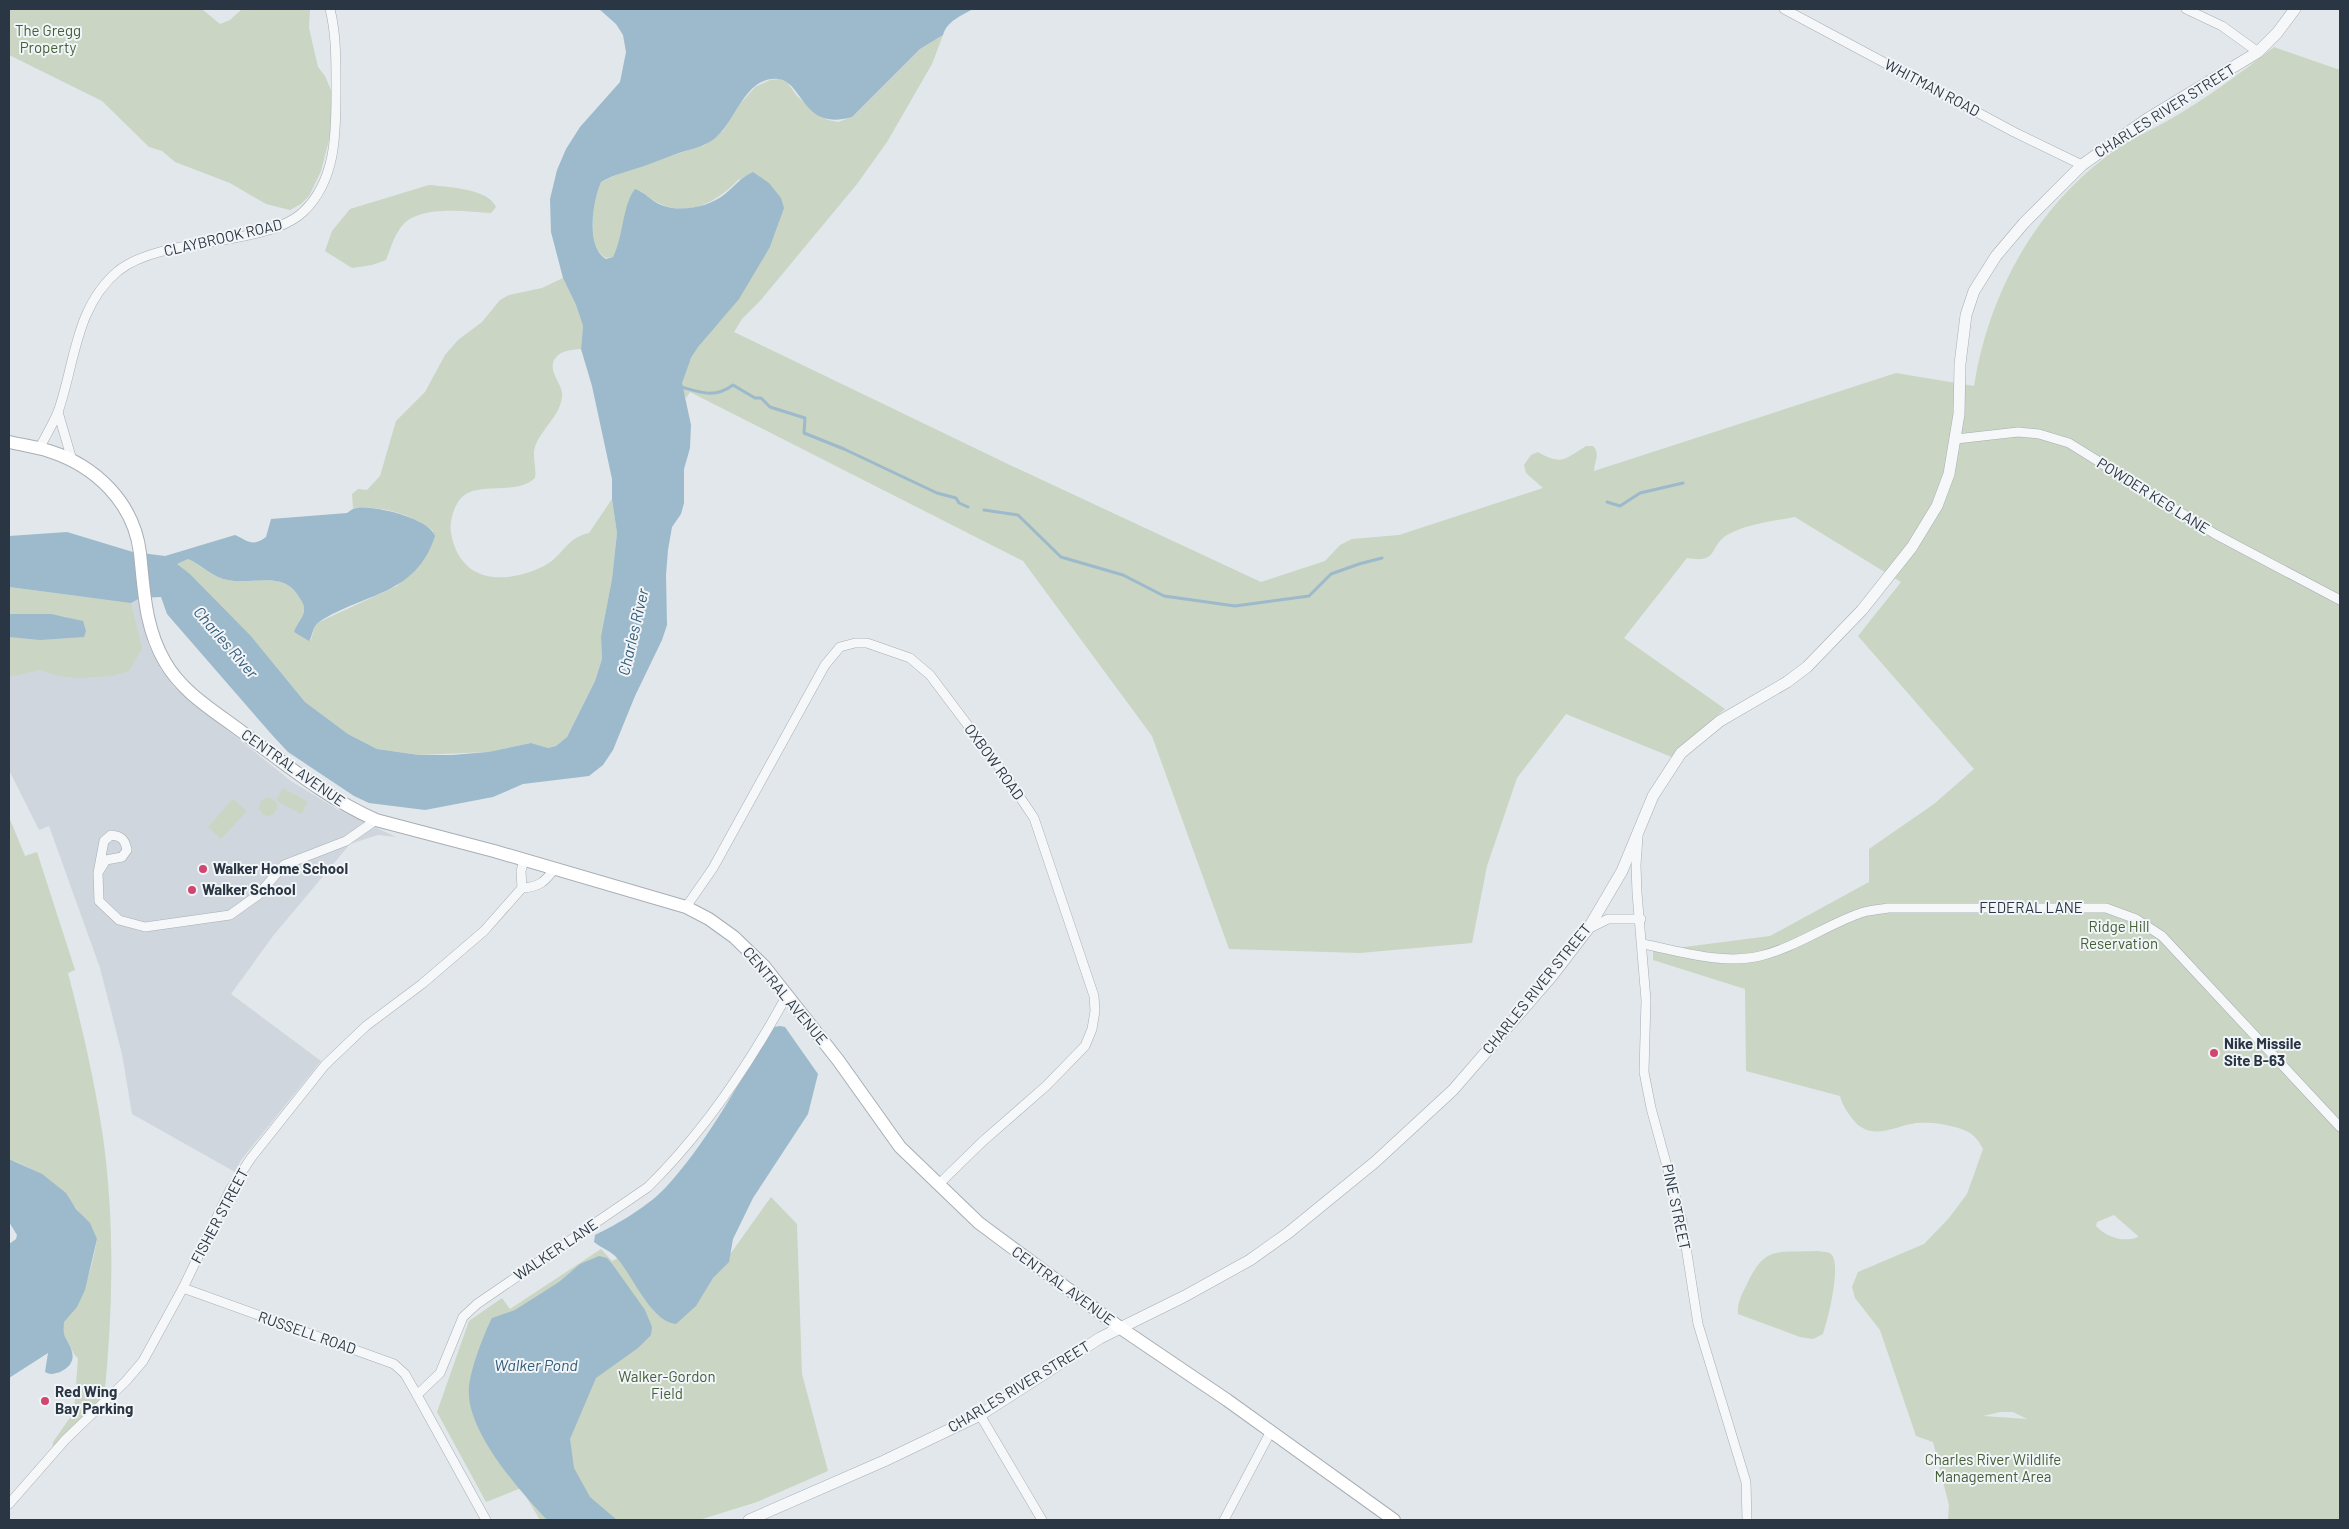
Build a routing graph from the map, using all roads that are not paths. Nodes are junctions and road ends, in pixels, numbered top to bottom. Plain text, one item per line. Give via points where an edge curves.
1 (330, 9) edge
2 (1784, 9) edge
3 (2186, 9) edge
4 (2295, 9) edge
5 (2258, 52) junction
6 (2082, 164) junction
7 (58, 412) junction
8 (1956, 439) junction
9 (9, 442) edge
10 (39, 449) junction
11 (72, 460) junction
12 (2340, 600) edge
13 (376, 820) junction
14 (1639, 833) junction
15 (524, 860) junction
16 (555, 868) junction
17 (98, 873) dead end
18 (522, 888) junction
19 (686, 907) junction
20 (1641, 919) junction
21 (1588, 930) junction
22 (1643, 944) junction
23 (787, 995) junction
24 (2340, 1127) edge
25 (938, 1185) junction
26 (183, 1288) junction
27 (1122, 1329) junction
28 (417, 1394) junction
29 (980, 1415) junction
30 (1271, 1431) junction
31 (9, 1504) edge
32 (486, 1520) edge
33 (749, 1520) edge
34 (1042, 1520) edge
35 (1224, 1520) edge
36 (1394, 1520) edge
37 (1747, 1520) edge

1 - 7 street, CLAYBROOK ROAD via 336,57 335,140 325,178 315,197 290,222 242,237 156,254 118,271 97,295 81,326
2 - 6 street, WHITMAN ROAD via 2014,132
3 - 5 street via 2222,26
4 - 5 street, CHARLES RIVER STREET
5 - 6 street, CHARLES RIVER STREET via 2147,119
6 - 8 street, CHARLES RIVER STREET via 2007,242 1974,291 1961,347
7 - 10 street, CLAYBROOK ROAD
7 - 11 street
8 - 12 street, POWDER KEG LANE via 2018,432 2069,443 2215,534
8 - 14 street, CHARLES RIVER STREET via 1949,474 1937,506 1907,554 1856,616 1806,667 1788,682 1720,721 1681,753 1653,796
9 - 10 main road, CENTRAL AVENUE
10 - 11 main road, CENTRAL AVENUE
11 - 13 main road, CENTRAL AVENUE via 118,495 130,517 139,550 145,606 154,642 181,684 328,795
13 - 15 main road, CENTRAL AVENUE
13 - 17 street via 346,841 284,865 258,895 230,915 145,927 120,920 99,901
14 - 20 street, PINE STREET via 1636,865
14 - 21 street, CHARLES RIVER STREET via 1622,871
15 - 16 main road, CENTRAL AVENUE
15 - 18 street
16 - 18 street via 537,887
16 - 19 main road, CENTRAL AVENUE via 593,882
18 - 26 street, FISHER STREET via 476,938 422,984 371,1021 325,1065 233,1184
19 - 23 main road, CENTRAL AVENUE via 734,937 764,966
19 - 25 street, OXBOW ROAD via 713,868 825,665 840,647 867,643 910,658 930,675 1004,772 1034,818 1072,938 1090,981 1095,1011 1085,1046
20 - 21 street via 1608,919
20 - 22 street, PINE STREET
21 - 27 street, CHARLES RIVER STREET via 1453,1090 1375,1162 1250,1260
22 - 24 street, FEDERAL LANE via 1725,959 1747,958 1790,945 1860,913 1888,908 2106,908 2136,919 2162,936
22 - 37 street, PINE STREET via 1646,1007 1644,1072 1650,1108 1682,1221 1698,1324 1746,1482
23 - 25 main road, CENTRAL AVENUE via 900,1147
23 - 28 street, WALKER LANE via 732,1086 699,1133 671,1164 648,1186 477,1304 464,1317 440,1374
25 - 27 main road, CENTRAL AVENUE via 979,1224
26 - 28 street, RUSSELL ROAD via 394,1364 405,1374
26 - 31 street, FISHER STREET via 135,1372 65,1440
27 - 29 street, CHARLES RIVER STREET via 1100,1338
27 - 30 main road, CENTRAL AVENUE
28 - 32 street
29 - 33 street, CHARLES RIVER STREET
29 - 34 street
30 - 35 street
30 - 36 main road, CENTRAL AVENUE

